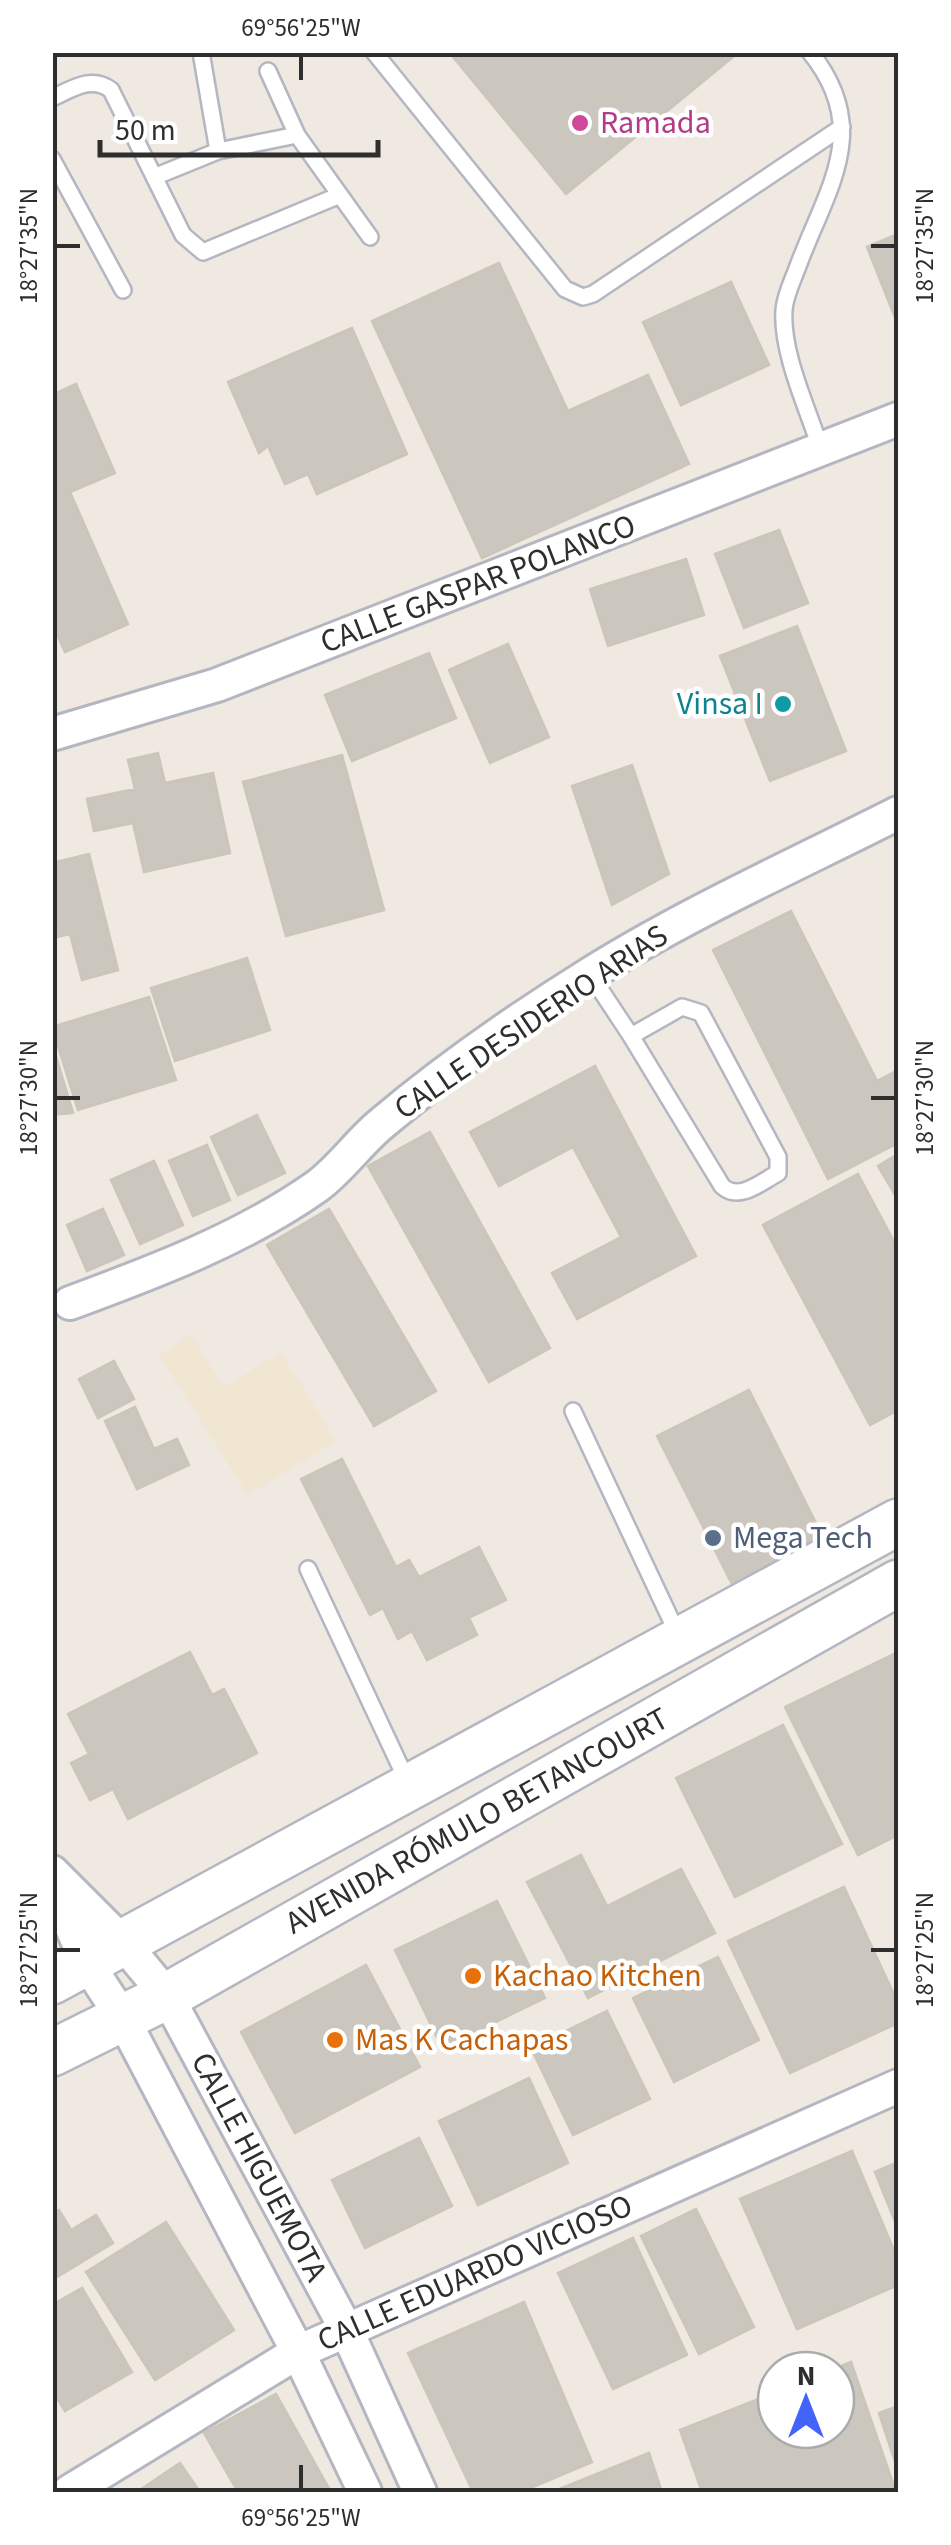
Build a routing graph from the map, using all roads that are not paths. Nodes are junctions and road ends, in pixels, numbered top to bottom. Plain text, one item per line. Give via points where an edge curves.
1 (201, 52) edge
2 (374, 52) edge
3 (810, 52) edge
4 (831, 52) edge
5 (268, 72) dead end
6 (826, 73) junction
7 (52, 98) edge
8 (842, 127) junction
9 (297, 134) junction
10 (218, 150) junction
11 (52, 159) edge
12 (154, 177) junction
13 (340, 195) junction
14 (370, 237) dead end
15 (123, 290) dead end
16 (898, 419) edge
17 (821, 450) junction
18 (52, 734) edge
19 (898, 813) edge
20 (590, 974) junction
21 (632, 1036) junction
22 (70, 1303) dead end
23 (574, 1410) dead end
24 (898, 1522) edge
25 (308, 1570) dead end
26 (898, 1582) edge
27 (681, 1641) junction
28 (410, 1788) junction
29 (52, 1872) edge
30 (52, 1881) edge
31 (88, 1963) edge
32 (167, 1996) junction
33 (122, 2018) junction
34 (52, 2054) edge
35 (898, 2086) edge
36 (346, 2328) junction
37 (298, 2352) junction
38 (69, 2492) edge
39 (365, 2492) edge
40 (420, 2492) edge

1 - 10 lane
2 - 8 lane via 565,289 584,296
3 - 6 lane
4 - 6 lane
5 - 9 lane
6 - 8 lane
7 - 12 lane via 83,83 111,90
8 - 17 lane via 840,163 784,305 784,335
9 - 10 lane
9 - 13 lane
10 - 12 lane
11 - 15 lane
12 - 13 lane via 187,241 203,252
13 - 14 lane
16 - 17 street, CALLE GASPAR POLANCO
17 - 18 street, CALLE GASPAR POLANCO via 217,685
19 - 20 street, CALLE DESIDERIO ARIAS
20 - 21 lane
20 - 22 street, CALLE DESIDERIO ARIAS via 378,1126 318,1186 178,1261
21 - 21 lane via 728,1192 778,1173 778,1157 700,1013 682,1007
23 - 27 lane
24 - 27 main road, AVENIDA RÓMULO BETANCOURT
25 - 28 lane
26 - 32 main road, AVENIDA RÓMULO BETANCOURT
27 - 28 main road, AVENIDA RÓMULO BETANCOURT
28 - 31 main road, AVENIDA RÓMULO BETANCOURT
29 - 31 street, CALLE HIGUEMOTA
30 - 31 street, CALLE HIGUEMOTA
31 - 32 street, CALLE HIGUEMOTA
31 - 33 street, CALLE HIGUEMOTA
32 - 33 main road, AVENIDA RÓMULO BETANCOURT
32 - 36 street, CALLE HIGUEMOTA
33 - 34 main road, AVENIDA RÓMULO BETANCOURT
33 - 37 street, CALLE HIGUEMOTA
35 - 36 street, CALLE EDUARDO VICIOSO
36 - 37 street, CALLE EDUARDO VICIOSO
36 - 40 street, CALLE HIGUEMOTA
37 - 38 street, CALLE EDUARDO VICIOSO
37 - 39 street, CALLE HIGUEMOTA

